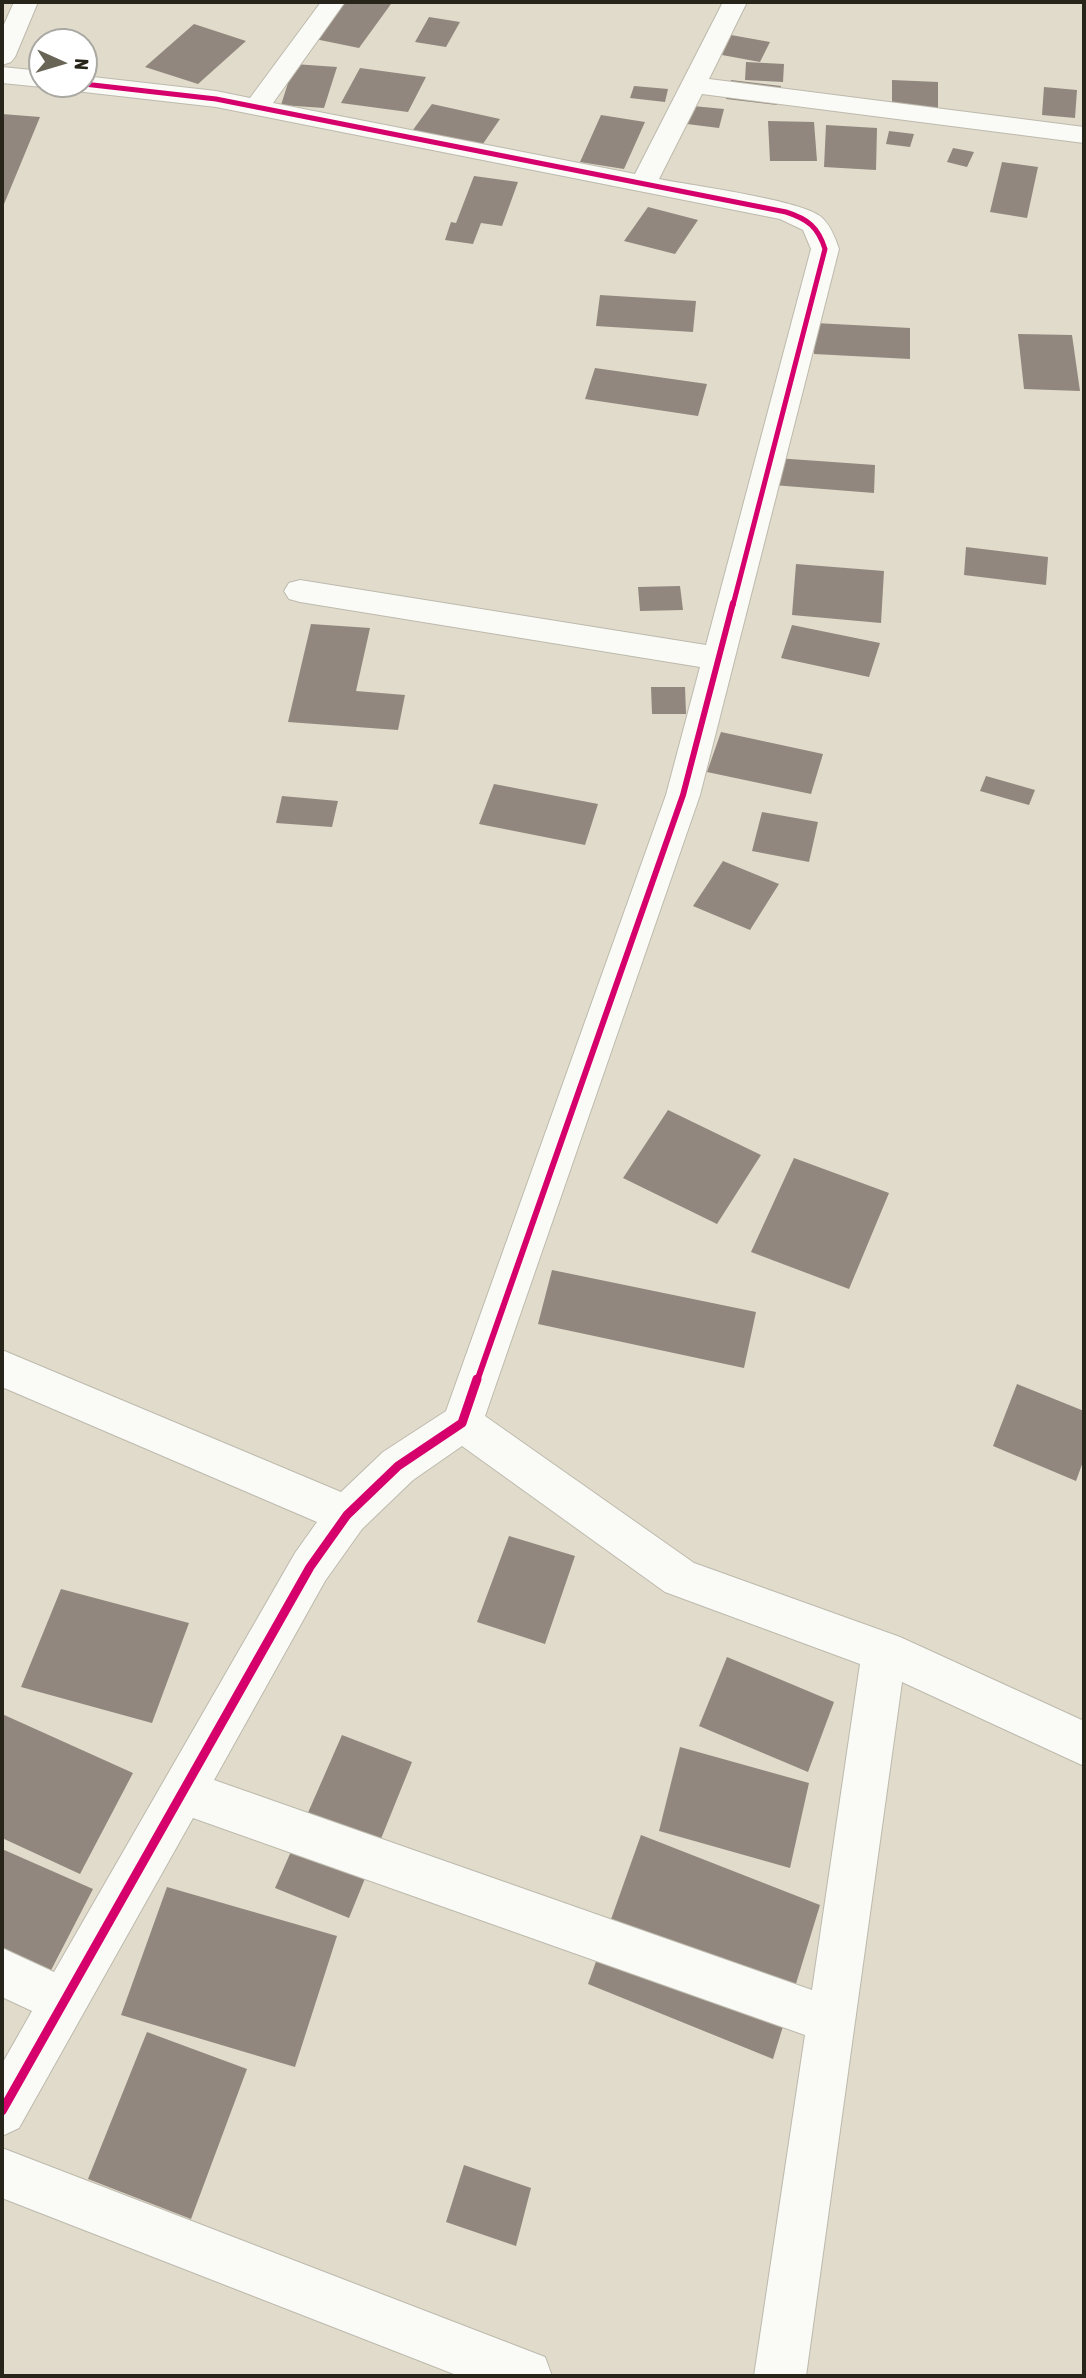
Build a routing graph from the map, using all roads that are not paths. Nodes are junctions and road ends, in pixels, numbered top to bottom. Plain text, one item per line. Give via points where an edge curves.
1 (26, 2) edge
2 (333, 2) edge
3 (735, 2) edge
4 (2, 57) edge
5 (2, 75) edge
6 (28, 78) edge
7 (695, 85) junction
8 (98, 86) edge
9 (256, 108) junction
10 (1084, 135) edge
11 (644, 182) junction
12 (300, 592) dead end
13 (718, 658) junction
14 (2, 1368) edge
15 (463, 1423) junction
16 (347, 1515) junction
17 (884, 1652) junction
18 (1084, 1744) edge
19 (183, 1792) junction
20 (2, 1972) edge
21 (64, 2002) junction
22 (832, 2021) junction
23 (2, 2111) edge
24 (2, 2174) edge
25 (526, 2376) edge
26 (779, 2376) edge

1 - 4 street
2 - 9 street
3 - 7 street
5 - 6 street
7 - 10 street
7 - 11 street
8 - 9 street
9 - 11 street
11 - 13 street via 809,219 821,232 825,249
12 - 13 street
13 - 15 street via 683,795
14 - 16 street
15 - 16 street via 398,1466
15 - 17 street via 680,1578
16 - 19 street via 310,1567
17 - 18 street
17 - 22 street
19 - 21 street
19 - 22 street
20 - 21 street
21 - 23 street
22 - 26 street
24 - 25 street

